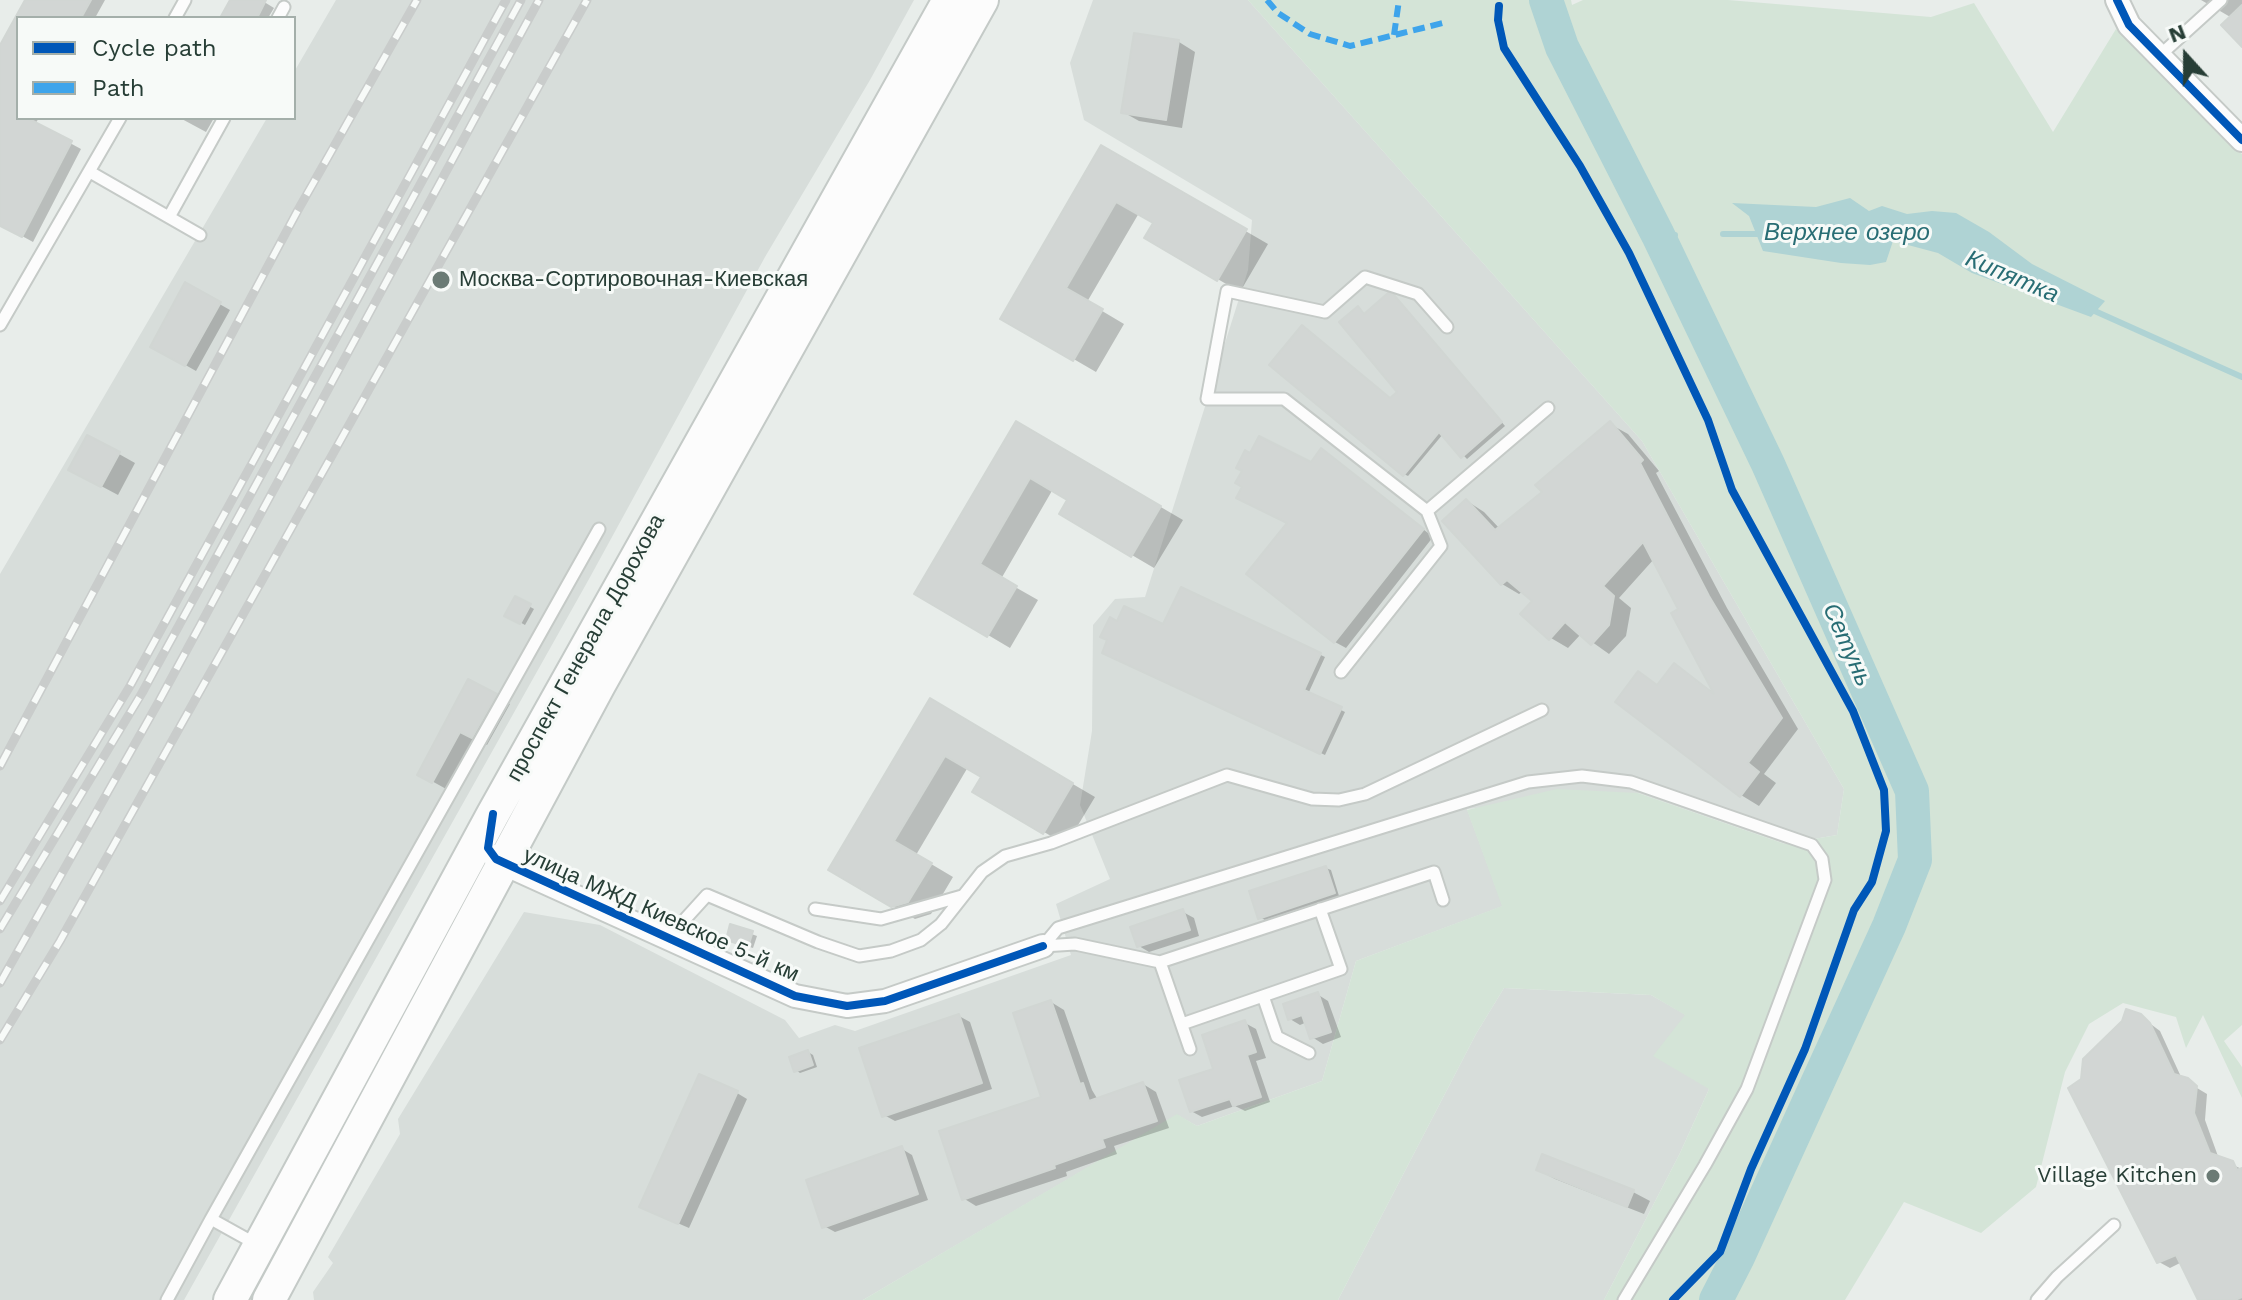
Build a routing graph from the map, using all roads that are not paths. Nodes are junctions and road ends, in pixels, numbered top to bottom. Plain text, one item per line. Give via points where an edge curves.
1 (949, 0) edge
2 (982, 0) edge
3 (2117, 0) edge
4 (2221, 0) edge
5 (284, 7) dead end
6 (279, 16) edge
7 (2168, 48) dead end
8 (119, 120) edge
9 (223, 120) edge
10 (2242, 140) edge
11 (90, 172) junction
12 (169, 217) junction
13 (200, 235) dead end
14 (0, 325) edge
15 (1447, 327) dead end
16 (1548, 408) dead end
17 (1427, 511) junction
18 (599, 529) dead end
19 (1341, 672) dead end
20 (1542, 710) dead end
21 (493, 814) junction
22 (504, 864) junction
23 (962, 896) junction
24 (1443, 900) dead end
25 (815, 909) dead end
26 (1320, 909) junction
27 (668, 938) junction
28 (1043, 946) junction
29 (1160, 962) junction
30 (1263, 996) junction
31 (1182, 1024) junction
32 (1190, 1049) dead end
33 (1309, 1053) dead end
34 (211, 1219) junction
35 (2114, 1225) dead end
36 (259, 1245) junction
37 (167, 1300) edge
38 (230, 1300) edge
39 (269, 1300) edge
40 (1624, 1300) edge
41 (2037, 1300) edge

1 - 21 main road, проспект Генерала Дорохова
2 - 22 main road, проспект Генерала Дорохова via 606,671
3 - 10 street via 2129,25
4 - 7 lane
5 - 6 lane
8 - 11 lane
9 - 12 lane
11 - 12 lane
11 - 14 lane
12 - 13 lane
15 - 17 lane via 1418,294 1365,277 1325,312 1227,291 1207,399 1284,399
16 - 17 lane
17 - 19 lane via 1441,546
18 - 34 lane
20 - 23 lane via 1393,783 1339,800 1312,799 1227,775 1005,856
21 - 22 street, улица МЖД Киевское 5-й км via 488,848
21 - 36 main road, проспект Генерала Дорохова
22 - 27 street, улица МЖД Киевское 5-й км
22 - 39 main road, проспект Генерала Дорохова
23 - 25 lane via 881,919
23 - 27 lane via 921,940 859,956 707,895
24 - 26 lane via 1434,872
26 - 29 lane
26 - 30 lane via 1341,969
27 - 28 street, улица МЖД Киевское 5-й км via 795,996 847,1006 885,1001
28 - 29 lane via 1075,944
28 - 40 lane via 1058,928 1528,782 1582,776 1631,782 1812,845 1822,859 1825,880 1747,1089
29 - 31 lane
30 - 31 lane
30 - 33 lane via 1277,1037
31 - 32 lane
34 - 36 lane
34 - 37 lane
35 - 41 lane
36 - 38 main road, проспект Генерала Дорохова

